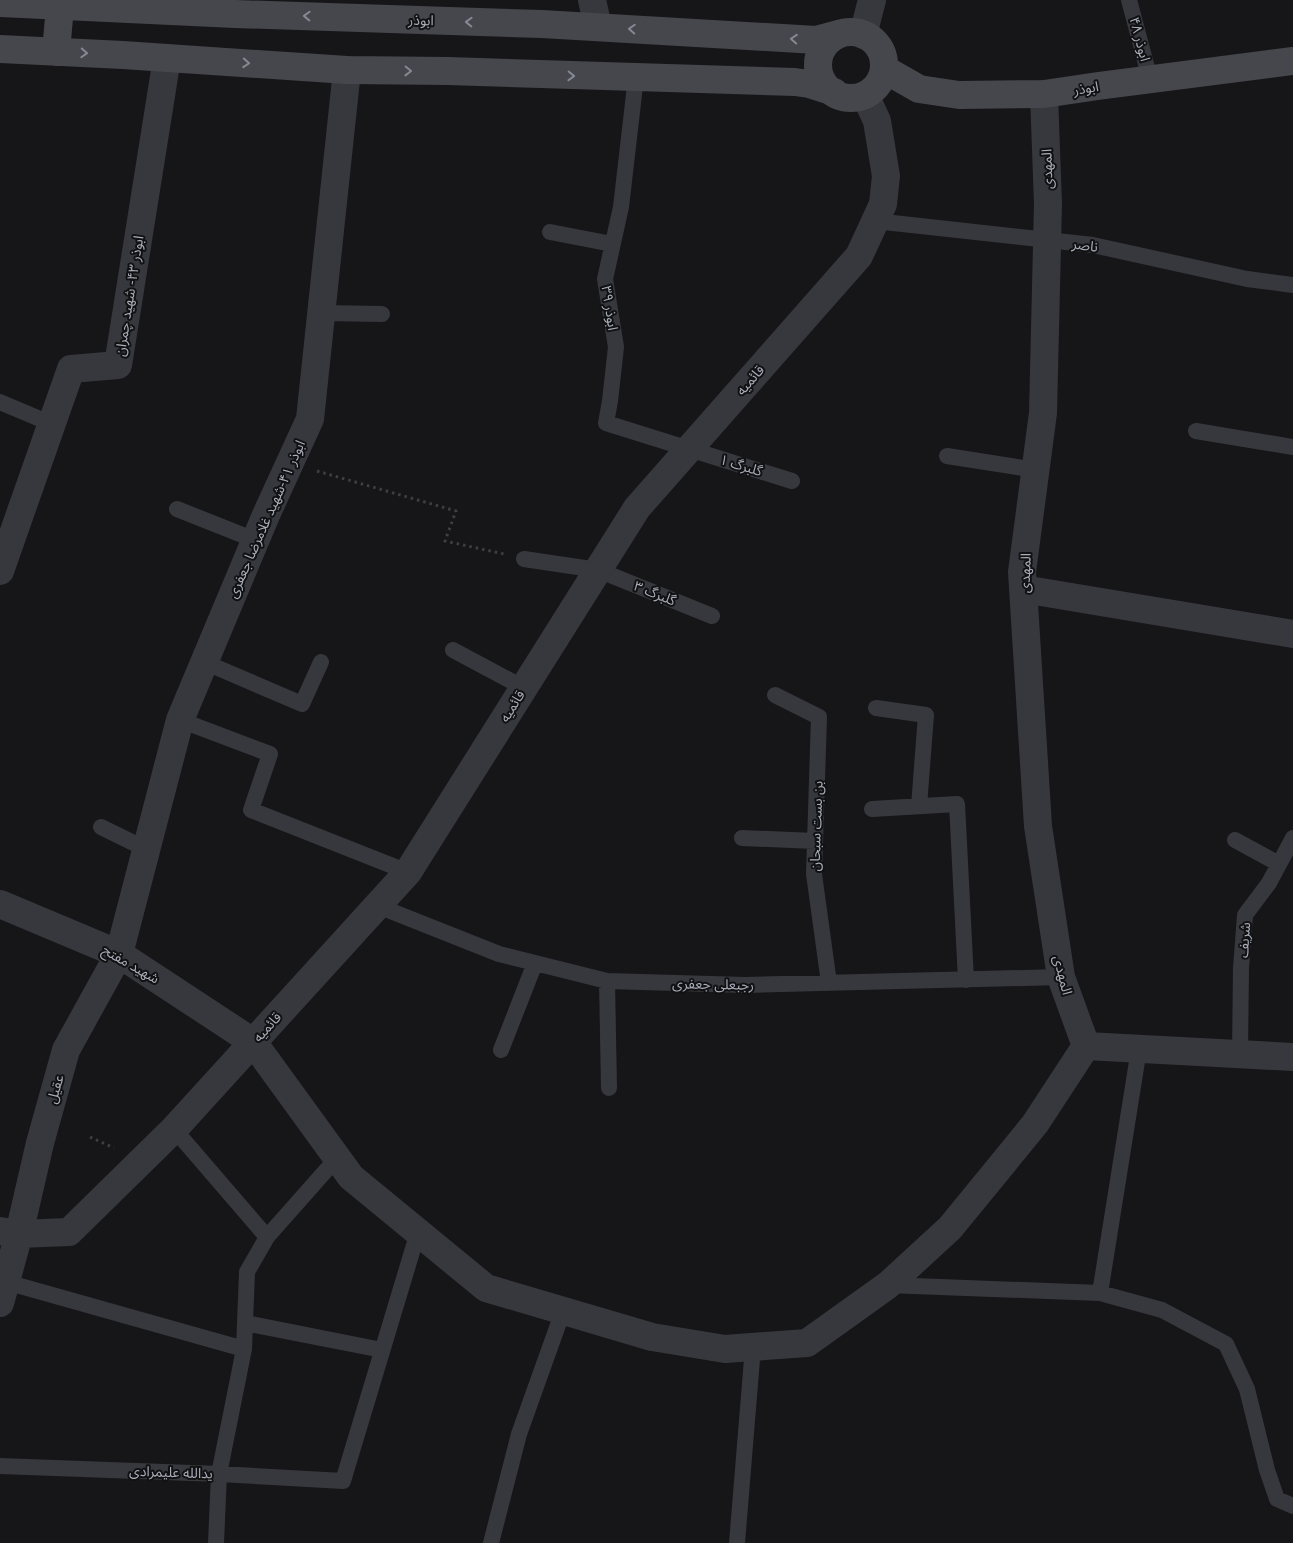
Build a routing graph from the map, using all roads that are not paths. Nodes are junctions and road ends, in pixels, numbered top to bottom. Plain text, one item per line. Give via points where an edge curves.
1 (592, 0) edge
2 (872, 0) edge
3 (1129, 0) edge
4 (0, 3) edge
5 (60, 6) junction
6 (598, 27) junction
7 (852, 34) junction
8 (0, 49) edge
9 (56, 52) junction
10 (167, 58) junction
11 (1293, 61) edge
12 (884, 68) junction
13 (347, 70) junction
14 (636, 78) junction
15 (1150, 79) junction
16 (834, 92) junction
17 (1044, 94) junction
18 (865, 95) junction
19 (875, 221) junction
20 (550, 232) dead end
21 (1047, 240) junction
22 (612, 244) junction
23 (1293, 285) edge
24 (322, 313) junction
25 (382, 314) dead end
26 (0, 402) edge
27 (52, 424) junction
28 (1196, 431) dead end
29 (1293, 447) edge
30 (689, 449) junction
31 (947, 456) dead end
32 (1036, 470) junction
33 (792, 481) dead end
34 (177, 509) dead end
35 (255, 540) junction
36 (524, 559) road end
37 (0, 570) edge
38 (598, 570) junction
39 (1024, 589) junction
40 (712, 616) dead end
41 (1293, 634) edge
42 (453, 650) dead end
43 (204, 662) junction
44 (321, 662) dead end
45 (524, 688) junction
46 (775, 695) dead end
47 (876, 708) dead end
48 (180, 720) junction
49 (919, 806) junction
50 (872, 809) dead end
51 (101, 827) dead end
52 (742, 838) dead end
53 (1293, 839) edge
54 (1235, 840) dead end
55 (815, 841) junction
56 (146, 849) junction
57 (1279, 864) junction
58 (408, 872) junction
59 (0, 904) edge
60 (378, 906) junction
61 (119, 954) junction
62 (534, 963) junction
63 (1061, 977) junction
64 (607, 980) junction
65 (966, 980) junction
66 (829, 983) junction
67 (253, 1042) junction
68 (1086, 1046) junction
69 (1139, 1049) junction
70 (501, 1050) dead end
71 (1240, 1054) junction
72 (1293, 1057) edge
73 (609, 1088) dead end
74 (174, 1129) junction
75 (337, 1158) junction
76 (418, 1232) junction
77 (10, 1233) edge
78 (267, 1237) junction
79 (888, 1285) junction
80 (3, 1293) edge
81 (1100, 1293) junction
82 (563, 1311) junction
83 (245, 1323) junction
84 (753, 1347) junction
85 (244, 1349) junction
86 (382, 1350) junction
87 (0, 1466) edge
88 (219, 1474) junction
89 (1293, 1506) edge
90 (216, 1543) edge
91 (491, 1543) edge
92 (737, 1543) edge

1 - 6 street
2 - 7 street
3 - 15 lane, ابوذر ۴۸
4 - 5 main road, ابوذر
6 -> 5 main road, ابوذر
5 - 9 main road
7 -> 6 main road, ابوذر via 816,40
7 - 12 main road via 873,40 880,48
7 - 16 main road via 832,38 820,55 820,76
8 - 9 main road
9 -> 10 main road
10 -> 13 main road
10 - 27 street, ابوذر ۴۳- شهید چمران via 118,365 72,369
11 - 15 main road, ابوذر
12 - 17 main road, ابوذر via 919,89 959,95
12 - 18 main road via 874,89
13 -> 14 main road
13 - 24 street, ابوذر ۴۱-شهید غلامرضا جعفری
14 - 16 main road via 795,82
14 - 22 lane, ابوذر ۳۹ via 621,207
15 - 17 main road, ابوذر
16 - 18 main road via 843,97
17 - 21 street, المهدی
18 - 19 street, قائمیه via 877,121 886,176 883,204
19 - 21 lane, ناصر
19 - 30 street, قائمیه via 859,256
20 - 22 lane
21 - 23 lane, ناصر via 1094,245 1247,279
21 - 32 street, المهدی via 1043,413
22 - 30 lane, ابوذر ۳۹ via 605,279 616,347 606,423
24 - 25 lane
24 - 35 street, ابوذر ۴۱-شهید غلامرضا جعفری via 310,419
26 - 27 lane
27 - 37 street, ابوذر ۴۳- شهید چمران
28 - 29 lane
30 - 33 lane, گلبرگ ۱
30 - 38 street, قائمیه via 637,508
31 - 32 lane
32 - 39 street, المهدی via 1022,572
34 - 35 lane
35 - 43 street, ابوذر ۴۱-شهید غلامرضا جعفری
36 - 38 lane, گلبرگ ۳
38 - 40 lane, گلبرگ ۳
38 - 45 street, قائمیه
39 - 41 street
39 - 63 street, المهدی via 1038,826
42 - 45 lane
43 - 44 lane via 302,704
43 - 48 street, ابوذر ۴۱-شهید غلامرضا جعفری
45 - 58 street, قائمیه
46 - 55 lane, بن بست سبحان via 819,717
47 - 49 lane via 926,715
48 - 56 street, ابوذر ۴۱-شهید غلامرضا جعفری
48 - 58 lane via 270,754 252,810
49 - 50 lane
49 - 65 lane via 958,804
51 - 56 lane
52 - 55 lane
53 - 57 lane, شریف
54 - 57 lane
55 - 66 lane, بن بست سبحان via 814,874
56 - 61 street, ابوذر ۴۱-شهید غلامرضا جعفری
57 - 71 lane, شریف via 1245,916
58 - 60 street, قائمیه
59 - 61 street, شهید مفتح
60 - 62 lane, رجبعلی جعفری via 499,954
60 - 67 street, قائمیه
61 - 67 street, شهید مفتح
61 - 77 street, عقیل via 66,1050
62 - 64 lane, رجبعلی جعفری
62 - 70 lane
63 - 65 lane, رجبعلی جعفری
63 - 68 street, المهدی
64 - 66 lane, رجبعلی جعفری via 745,985
64 - 73 lane
65 - 66 lane, رجبعلی جعفری
67 - 74 street, قائمیه
67 - 75 street
68 - 69 street
68 - 79 street via 1035,1124 950,1228
69 - 71 street
69 - 81 lane
71 - 72 street
74 - 77 street, قائمیه via 69,1232
74 - 78 lane
75 - 76 street via 351,1177
75 - 78 lane
76 - 82 street via 486,1288
76 - 86 lane
77 - 80 street, عقیل
78 - 83 lane via 247,1272
79 - 81 lane
79 - 84 street via 806,1343
80 - 85 lane
81 - 89 lane via 1162,1310 1226,1344 1247,1389 1277,1499
82 - 84 street via 652,1337 725,1349
82 - 91 lane via 519,1434
83 - 85 lane
83 - 86 lane
84 - 92 lane
85 - 88 lane
86 - 88 lane, یدالله علیمرادی via 343,1481
87 - 88 lane, یدالله علیمرادی
88 - 90 lane

